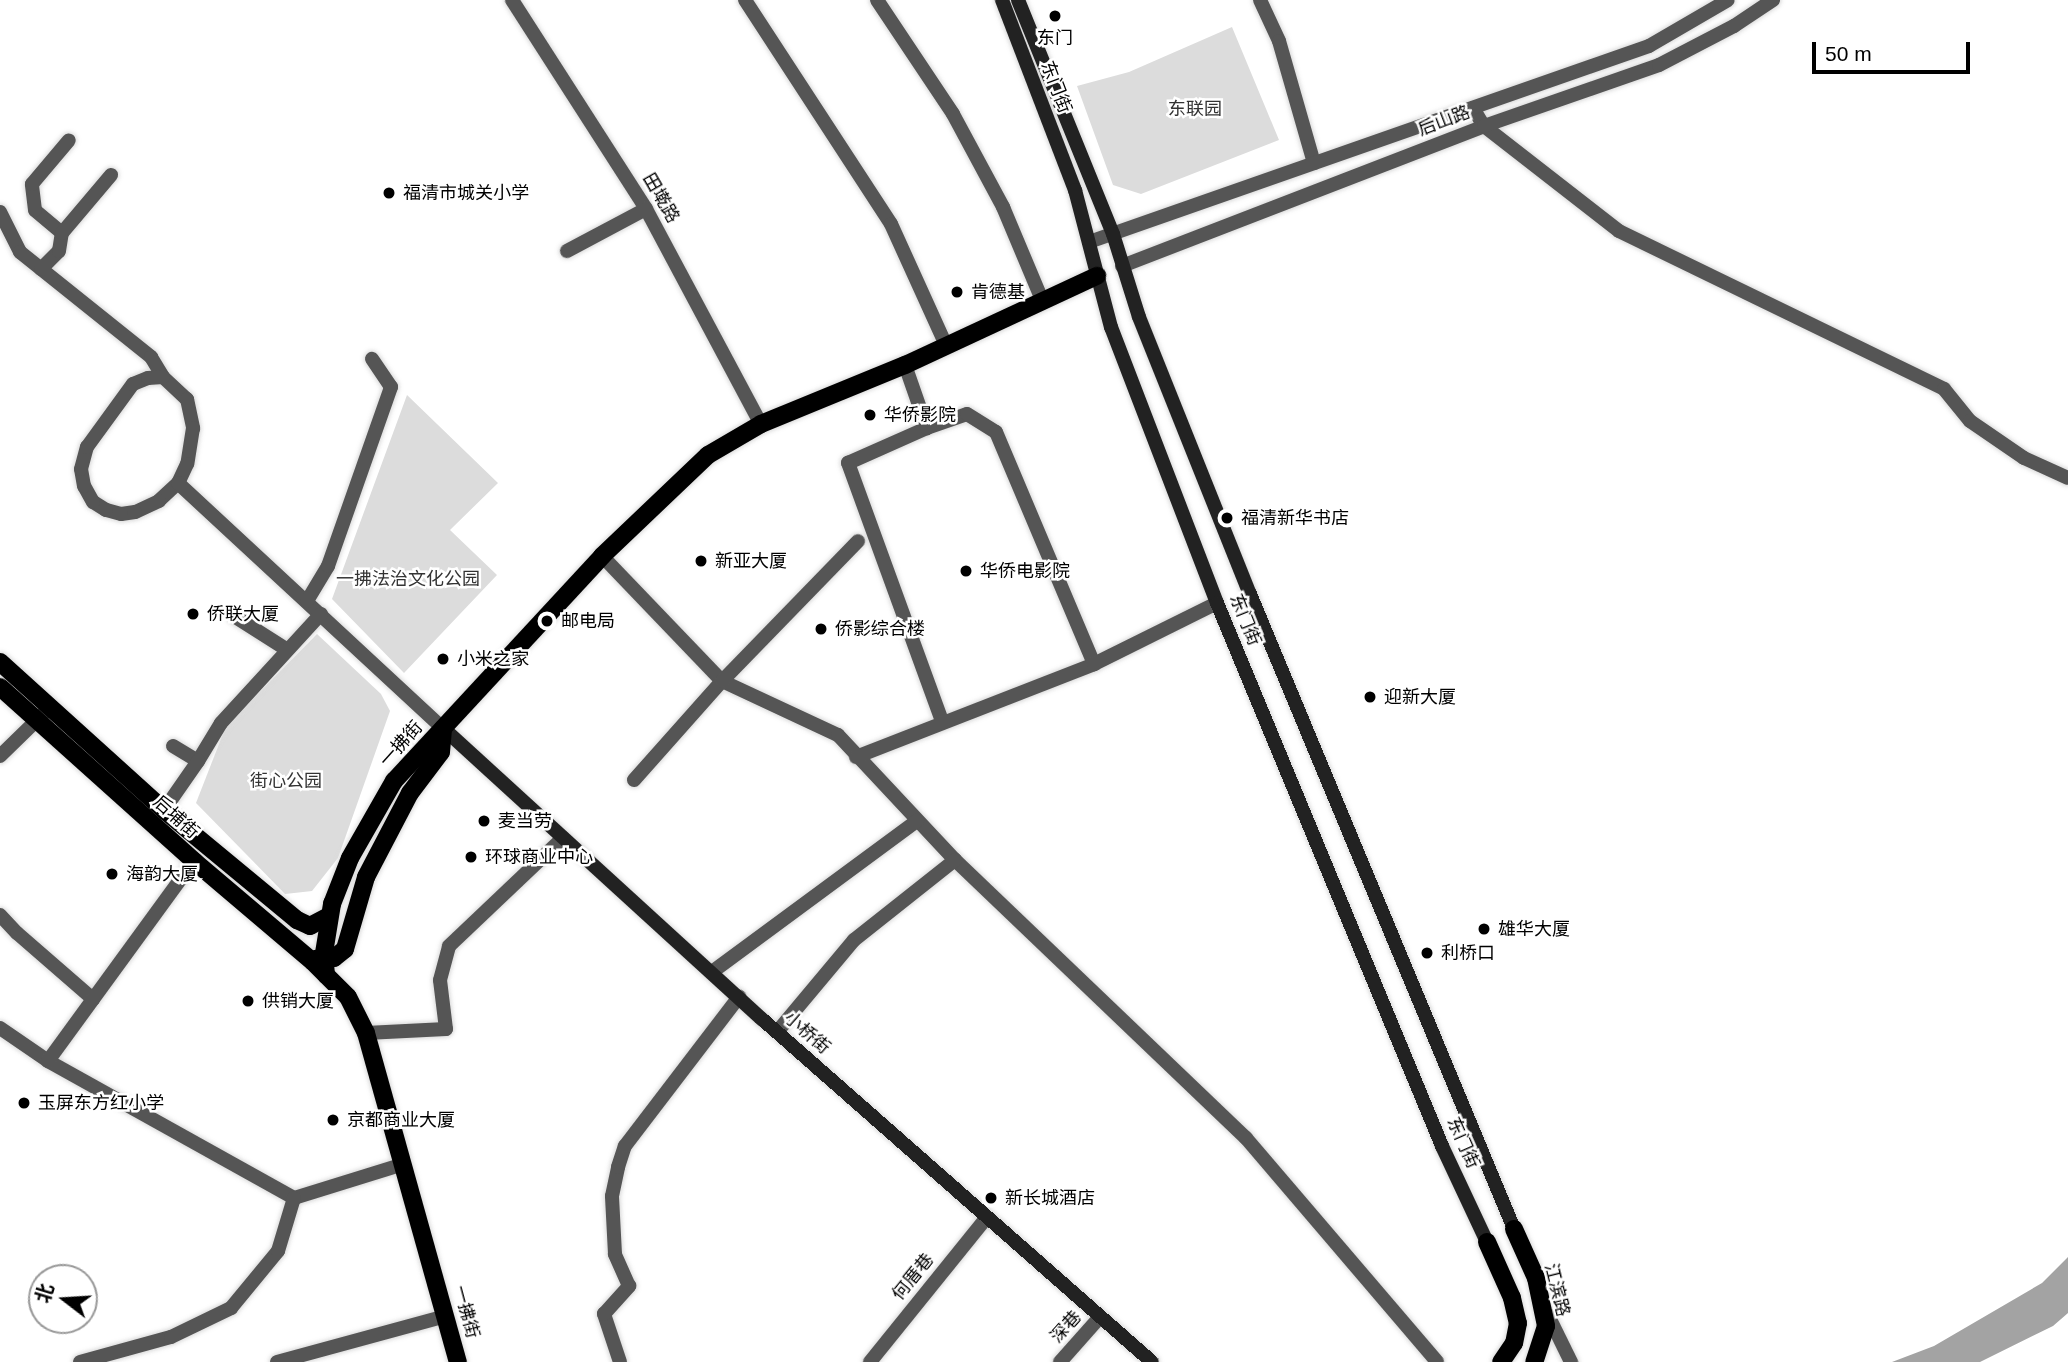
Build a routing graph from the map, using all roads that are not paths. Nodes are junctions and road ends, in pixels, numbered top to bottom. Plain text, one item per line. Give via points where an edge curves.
1 (512, 0) edge
2 (745, 0) edge
3 (877, 0) edge
4 (1002, 0) edge
5 (1018, 0) edge
6 (1261, 0) edge
7 (1728, 0) edge
8 (1773, 0) edge
9 (1473, 108) junction
10 (1484, 126) junction
11 (69, 140) dead end
12 (1314, 163) junction
13 (111, 175) dead end
14 (646, 209) junction
15 (1, 218) edge
16 (62, 233) junction
17 (1112, 234) junction
18 (1089, 242) junction
19 (567, 251) dead end
20 (1122, 266) junction
21 (41, 269) junction
22 (1097, 276) junction
23 (1043, 302) junction
24 (946, 345) junction
25 (372, 359) dead end
26 (905, 365) junction
27 (163, 377) junction
28 (761, 424) junction
29 (927, 428) junction
30 (2068, 478) edge
31 (177, 483) junction
32 (858, 541) dead end
33 (602, 555) junction
34 (307, 601) junction
35 (1217, 603) junction
36 (321, 614) junction
37 (234, 616) dead end
38 (286, 649) junction
39 (0, 662) edge
40 (1094, 664) junction
41 (722, 681) junction
42 (0, 687) edge
43 (50, 707) junction
44 (37, 721) junction
45 (942, 721) junction
46 (443, 728) junction
47 (173, 746) dead end
48 (0, 756) edge
49 (856, 757) junction
50 (198, 761) junction
51 (634, 780) dead end
52 (164, 810) junction
53 (917, 821) junction
54 (563, 838) junction
55 (955, 860) junction
56 (194, 861) junction
57 (0, 915) edge
58 (329, 916) junction
59 (325, 967) junction
60 (712, 972) junction
61 (738, 997) junction
62 (93, 999) junction
63 (0, 1028) edge
64 (777, 1032) junction
65 (366, 1033) junction
66 (48, 1060) junction
67 (404, 1164) junction
68 (294, 1198) junction
69 (987, 1217) junction
70 (1514, 1229) joint
71 (1487, 1242) joint
72 (1539, 1295) junction
73 (446, 1317) junction
74 (1100, 1317) junction
75 (80, 1362) edge
76 (277, 1362) edge
77 (458, 1362) edge
78 (620, 1362) edge
79 (870, 1362) edge
80 (1060, 1362) edge
81 (1152, 1362) edge
82 (1437, 1362) edge
83 (1501, 1362) edge
84 (1534, 1362) edge
85 (1571, 1362) edge

1 - 14 street, 田墘路
2 - 24 street via 891,224
3 - 23 street via 953,114 1003,207
4 - 18 street, 东门街 via 1075,190
5 - 17 street, 东门街
6 - 12 street via 1279,41
7 - 9 street, 后山路 via 1649,46
8 - 10 street, 后山路 via 1659,65
9 - 10 street
9 - 12 street, 后山路
10 - 20 street, 后山路
10 - 30 street via 1619,231 1944,389 1970,421 2024,458
11 - 16 street via 32,184 35,209
12 - 17 street, 后山路
13 - 16 street
14 - 19 street
14 - 28 street, 田墘路
15 - 21 street via 20,252
16 - 21 street via 59,251
17 - 18 street, 后山路
17 - 20 street, 东门街
18 - 22 street, 东门街
20 - 22 street
20 - 70 street, 东门街 via 1250,594
21 - 27 street via 151,357
22 - 23 main road
22 - 35 street, 东门街 via 1111,327
23 - 24 main road
24 - 26 main road
25 - 34 street via 391,387 328,566
26 - 28 main road
26 - 29 street
27 - 31 street via 187,399 193,428 187,464
27 - 31 street via 133,384 119,401 87,447 81,469 83,486 93,502 121,514 159,501
28 - 33 main road via 708,456
29 - 40 street via 967,414 996,432
29 - 45 street via 848,463
31 - 34 street
32 - 41 street
33 - 41 street
33 - 46 main road
34 - 36 street
35 - 40 street
35 - 71 street, 东门街 via 1442,1146
36 - 38 street
36 - 46 street
37 - 38 street
38 - 50 street via 221,723
39 - 43 main road, 后埔街
40 - 45 street
41 - 49 street via 838,736
41 - 51 street
42 - 44 main road, 后埔街
43 - 44 street
43 - 52 main road, 后埔街
44 - 48 street
44 - 56 main road, 后埔街
45 - 49 street
46 - 54 street, 小桥街
46 - 58 main road, 一拂街 via 394,781 370,820
46 - 59 main road, 一拂街 via 441,752 410,793 366,877 345,949
47 - 50 street
49 - 53 street
50 - 52 street
52 - 58 main road, 后埔街 via 297,920 310,926
53 - 55 street
53 - 60 street
54 - 60 street, 小桥街
54 - 65 street via 449,946 440,980 446,1029
55 - 64 street via 854,940
55 - 82 street via 1246,1138
56 - 59 main road, 后埔街
56 - 62 street
57 - 62 street
58 - 59 main road, 一拂街
59 - 65 main road, 一拂街 via 348,997
60 - 61 street, 小桥街
61 - 64 street, 小桥街
61 - 78 street via 625,1146 618,1167 612,1196 615,1254 629,1286 604,1314
62 - 66 street
63 - 66 street
64 - 69 street, 小桥街
65 - 67 main road, 一拂街
66 - 68 street
67 - 68 street
67 - 73 main road, 一拂街
68 - 75 street via 278,1251 231,1308 172,1337
69 - 74 street, 小桥街
69 - 79 street, 何厝巷
70 - 72 main road, 江滨路
71 - 83 main road via 1518,1323 1514,1343
72 - 84 main road, 江滨路 via 1546,1326
72 - 85 street
73 - 76 street
73 - 77 main road, 一拂街
74 - 80 street, 深巷
74 - 81 street, 小桥街

